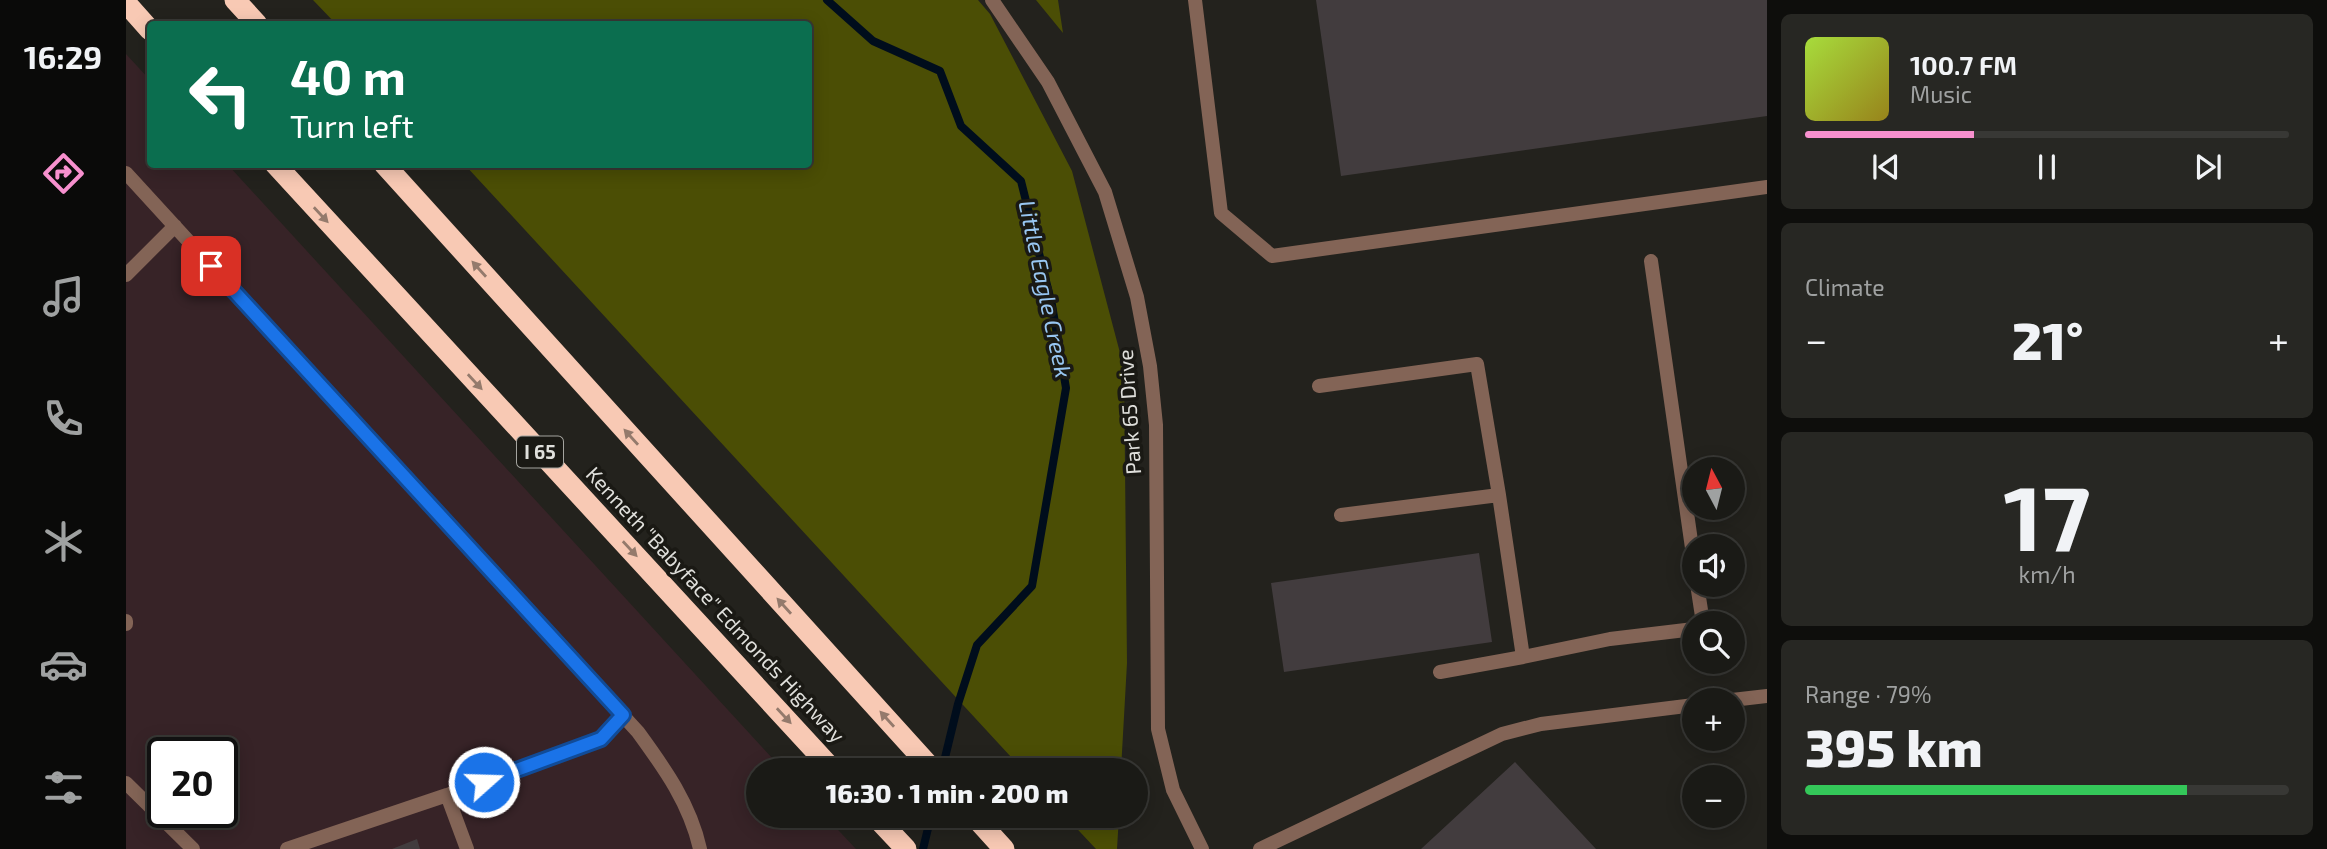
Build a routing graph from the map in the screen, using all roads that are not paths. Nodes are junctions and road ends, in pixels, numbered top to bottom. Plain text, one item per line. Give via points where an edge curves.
1 (235, 0) edge
2 (992, 0) edge
3 (1195, 0) edge
4 (126, 4) edge
5 (254, 21) edge
6 (147, 27) edge
7 (279, 168) edge
8 (388, 168) edge
9 (126, 173) edge
10 (1767, 187) edge
11 (175, 226) junction
12 (1651, 261) dead end
13 (126, 275) edge
14 (1319, 386) dead end
15 (1499, 495) junction
16 (1342, 515) dead end
17 (1690, 534) edge
18 (1682, 630) edge
19 (1523, 657) junction
20 (1440, 672) dead end
21 (1767, 696) edge
22 (1745, 699) edge
23 (1682, 706) edge
24 (623, 715) junction
25 (823, 758) edge
26 (922, 758) edge
27 (126, 783) edge
28 (447, 795) junction
29 (886, 828) edge
30 (985, 828) edge
31 (193, 849) edge
32 (287, 849) edge
33 (467, 849) edge
34 (700, 849) edge
35 (906, 849) edge
36 (1004, 849) edge
37 (1202, 849) edge
38 (1260, 849) edge

1 - 5 highway
2 - 37 street, Park 65 Drive via 1048,82 1105,192 1138,297 1156,425 1158,729 1173,790
3 - 10 street via 1221,213 1272,256
4 - 6 highway
7 -> 25 highway, Kenneth "Babyface" Edmonds Highway / I 65
26 -> 8 highway
9 - 11 street
11 - 13 street
11 - 24 street
12 - 17 street
14 - 15 street via 1477,364
15 - 16 street
15 - 19 street
18 - 19 street
19 - 20 street
21 - 22 street
23 - 38 street via 1541,724 1502,734
24 - 28 street via 601,739
24 - 34 street via 669,775 694,822
27 - 31 street
28 - 32 street
28 - 33 street
29 - 35 highway
30 - 36 highway

